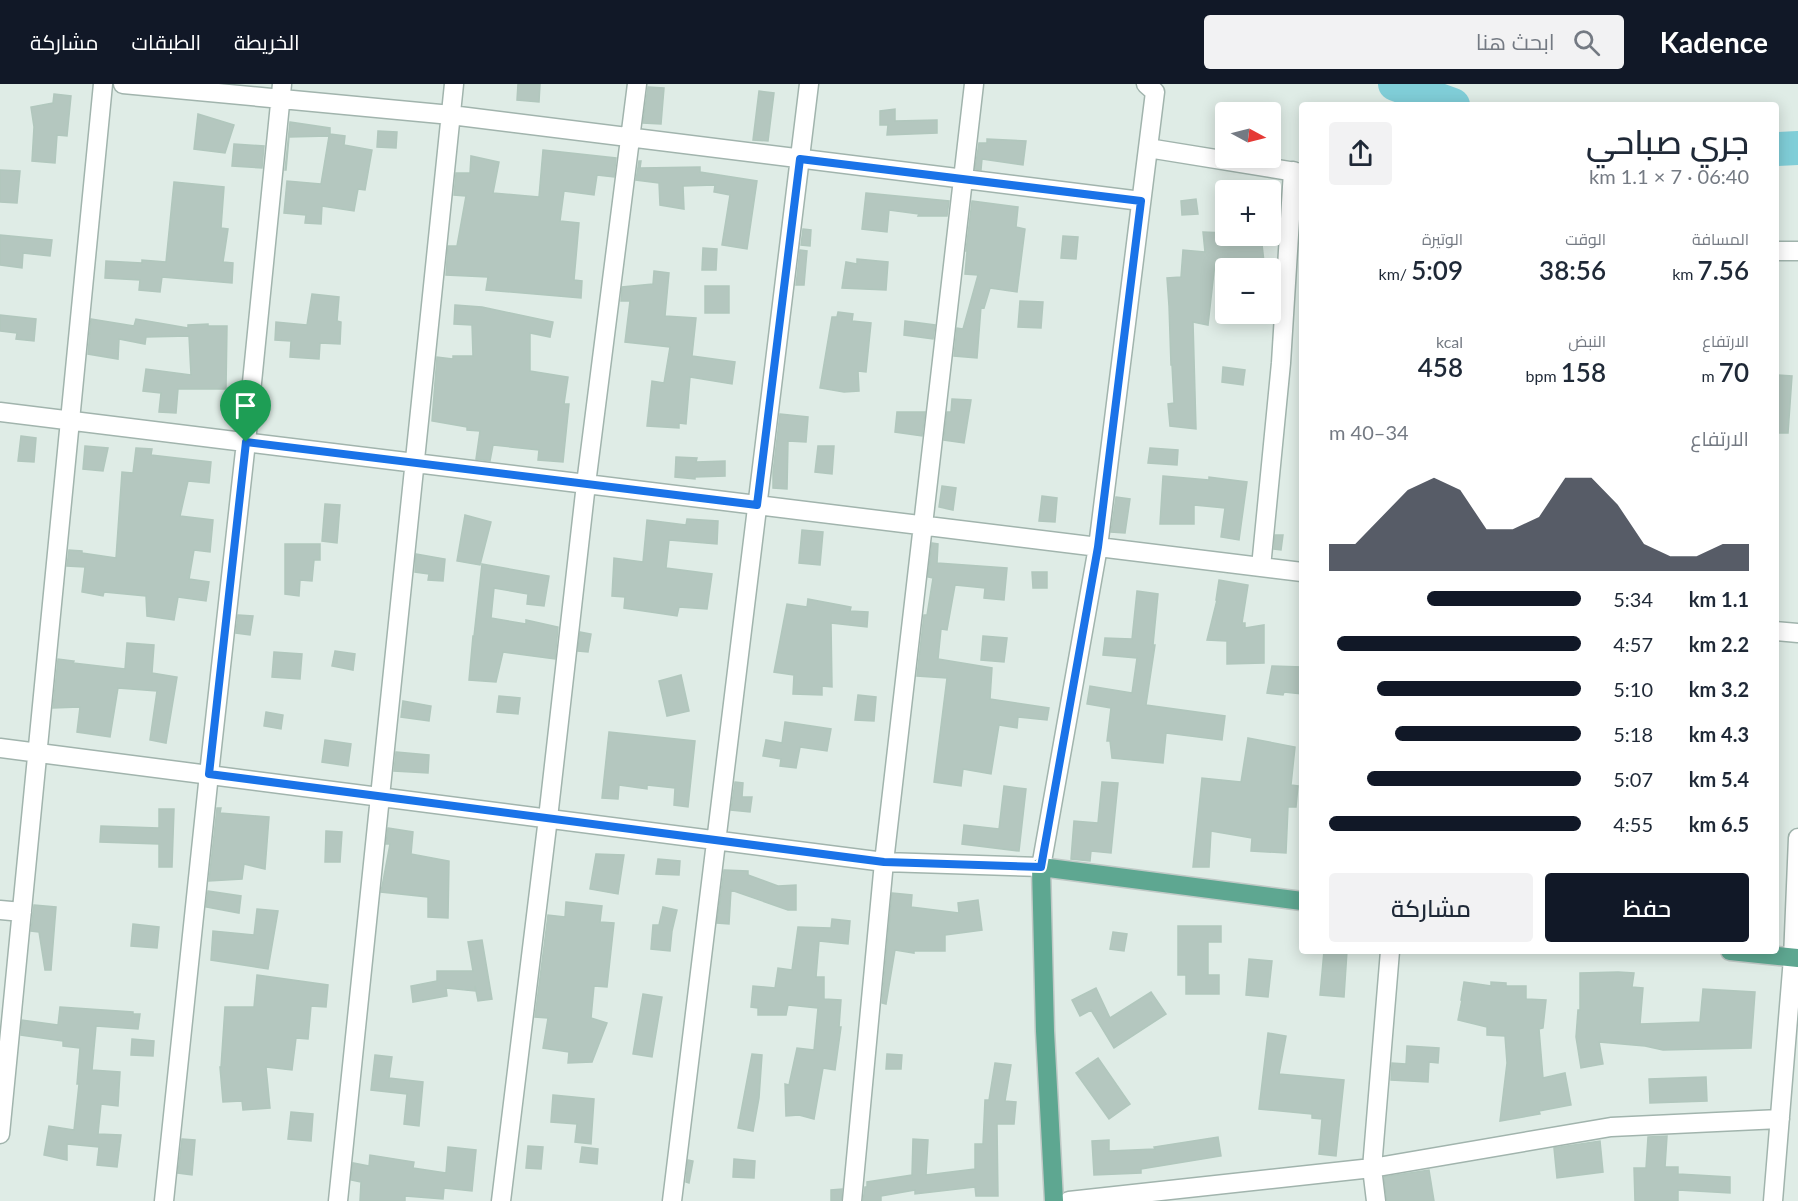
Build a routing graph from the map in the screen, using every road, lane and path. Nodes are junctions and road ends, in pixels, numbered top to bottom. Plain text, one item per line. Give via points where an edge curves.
1 (104, 84) edge
2 (123, 84) edge
3 (454, 84) edge
4 (637, 84) edge
5 (809, 84) edge
6 (974, 84) edge
7 (1146, 84) edge
8 (281, 92) edge
9 (451, 115) junction
10 (631, 138) junction
11 (1148, 148) junction
12 (800, 159) junction
13 (1298, 172) edge
14 (963, 179) junction
15 (1141, 201) junction
16 (1779, 250) edge
17 (1798, 251) edge
18 (0, 412) edge
19 (70, 420) junction
20 (246, 442) junction
21 (415, 463) junction
22 (585, 484) junction
23 (757, 505) junction
24 (922, 525) junction
25 (1098, 547) junction
26 (1261, 567) junction
27 (1299, 572) edge
28 (1779, 631) edge
29 (1798, 633) edge
30 (0, 748) edge
31 (38, 752) junction
32 (209, 774) junction
33 (380, 796) junction
34 (548, 818) junction
35 (1798, 838) edge
36 (717, 840) junction
37 (884, 862) junction
38 (1041, 867) junction
39 (1299, 901) edge
40 (0, 910) edge
41 (22, 912) junction
42 (1390, 954) edge
43 (1758, 954) edge
44 (1795, 958) edge
45 (1780, 1119) junction
46 (0, 1134) edge
47 (1372, 1168) junction
48 (164, 1201) edge
49 (338, 1201) edge
50 (501, 1201) edge
51 (672, 1201) edge
52 (852, 1201) edge
53 (1054, 1201) edge
54 (1070, 1201) edge
55 (1376, 1201) edge
56 (1773, 1201) edge

1 - 19 street
2 - 8 street
3 - 9 street
4 - 10 street
5 - 12 street
6 - 14 street
7 - 11 street via 1155,92
8 - 9 street
8 - 20 street
9 - 10 street
9 - 21 street
10 - 12 street
10 - 22 street
11 - 13 street
11 - 15 street
12 - 14 street
12 - 23 street
13 - 26 street
14 - 15 street
14 - 24 street
15 - 25 street
16 - 17 street
18 - 19 street
19 - 20 street
19 - 31 street
20 - 21 street
20 - 32 street
21 - 22 street
21 - 33 street
22 - 23 street
22 - 34 street
23 - 24 street
23 - 36 street
24 - 25 street
24 - 37 street
25 - 26 street
25 - 38 street
26 - 27 street
28 - 29 street
30 - 31 street
31 - 32 street
31 - 41 street
32 - 33 street
32 - 48 street
33 - 34 street
33 - 49 street
34 - 36 street
34 - 50 street
35 - 44 street
36 - 37 street
36 - 51 street
37 - 38 street
37 - 52 street
38 - 39 main road
38 - 53 main road
40 - 41 street
41 - 46 street
42 - 47 street
43 - 44 main road
44 - 45 street
45 - 47 street via 1611,1127
45 - 56 street
47 - 54 street
47 - 55 street

